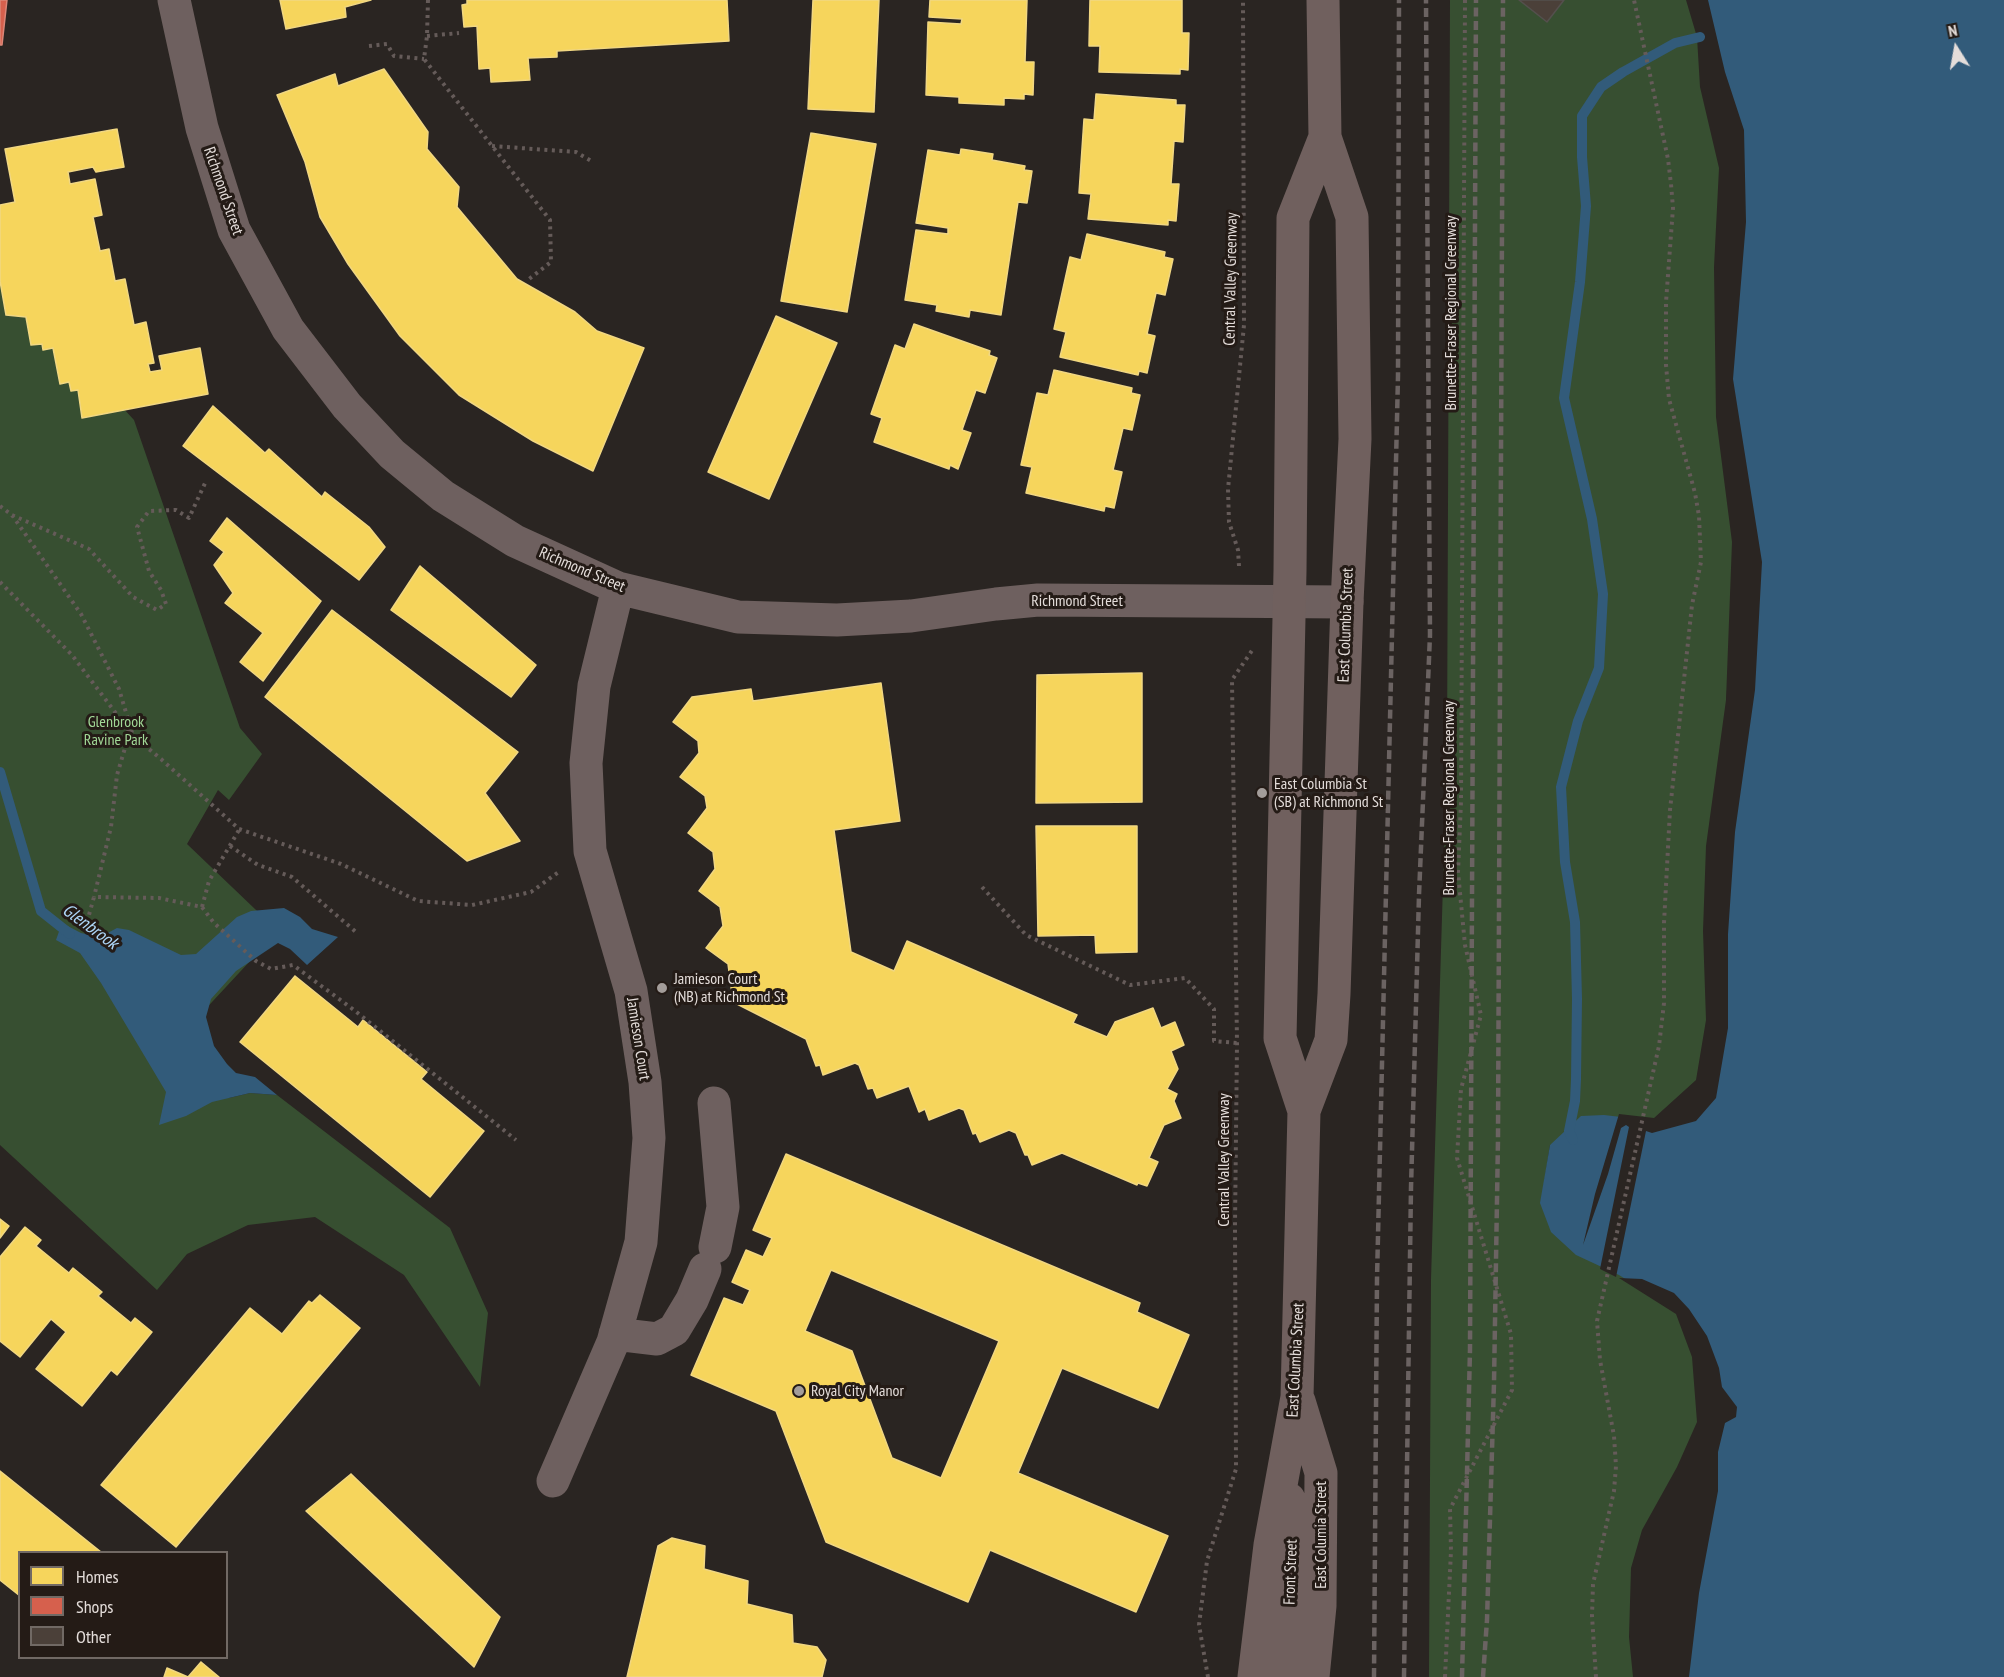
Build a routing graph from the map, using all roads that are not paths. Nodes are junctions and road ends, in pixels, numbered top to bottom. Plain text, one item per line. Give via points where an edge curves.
1 (174, 0) edge
2 (1323, 0) edge
3 (1325, 137) junction
4 (618, 588) junction
5 (1289, 601) junction
6 (1347, 602) junction
7 (714, 1103) dead end
8 (1304, 1111) junction
9 (615, 1334) junction
10 (1297, 1396) junction
11 (1284, 1468) junction
12 (553, 1481) dead end
13 (1254, 1677) edge
14 (1283, 1677) edge
15 (1313, 1677) edge

1 - 4 street, Richmond Street via 202,128 234,230 288,329 347,406 392,453 442,496 515,541
2 - 3 main road, East Columbia Street
3 - 5 main road, East Columbia Street via 1293,218
3 - 6 main road, East Columbia Street via 1352,217 1355,439
4 - 5 street, Richmond Street via 738,617 837,620 911,616 1038,600
4 - 9 street, Jamieson Court via 594,686 586,763 590,851 631,991 650,1137 641,1242
5 - 6 street, Richmond Street
5 - 8 main road, East Columbia Street via 1280,1038
6 - 8 main road, East Columbia Street via 1331,1040
7 - 9 street via 723,1207 710,1258 674,1330 657,1339
8 - 10 main road, East Columbia Street
9 - 12 street, Jamieson Court
10 - 11 main road, East Columbia Street
10 - 15 main road, East Columia Street via 1321,1473 1320,1606
11 - 13 main road, East Columbia Street
11 - 14 main road, Front Street via 1292,1518 1294,1573

